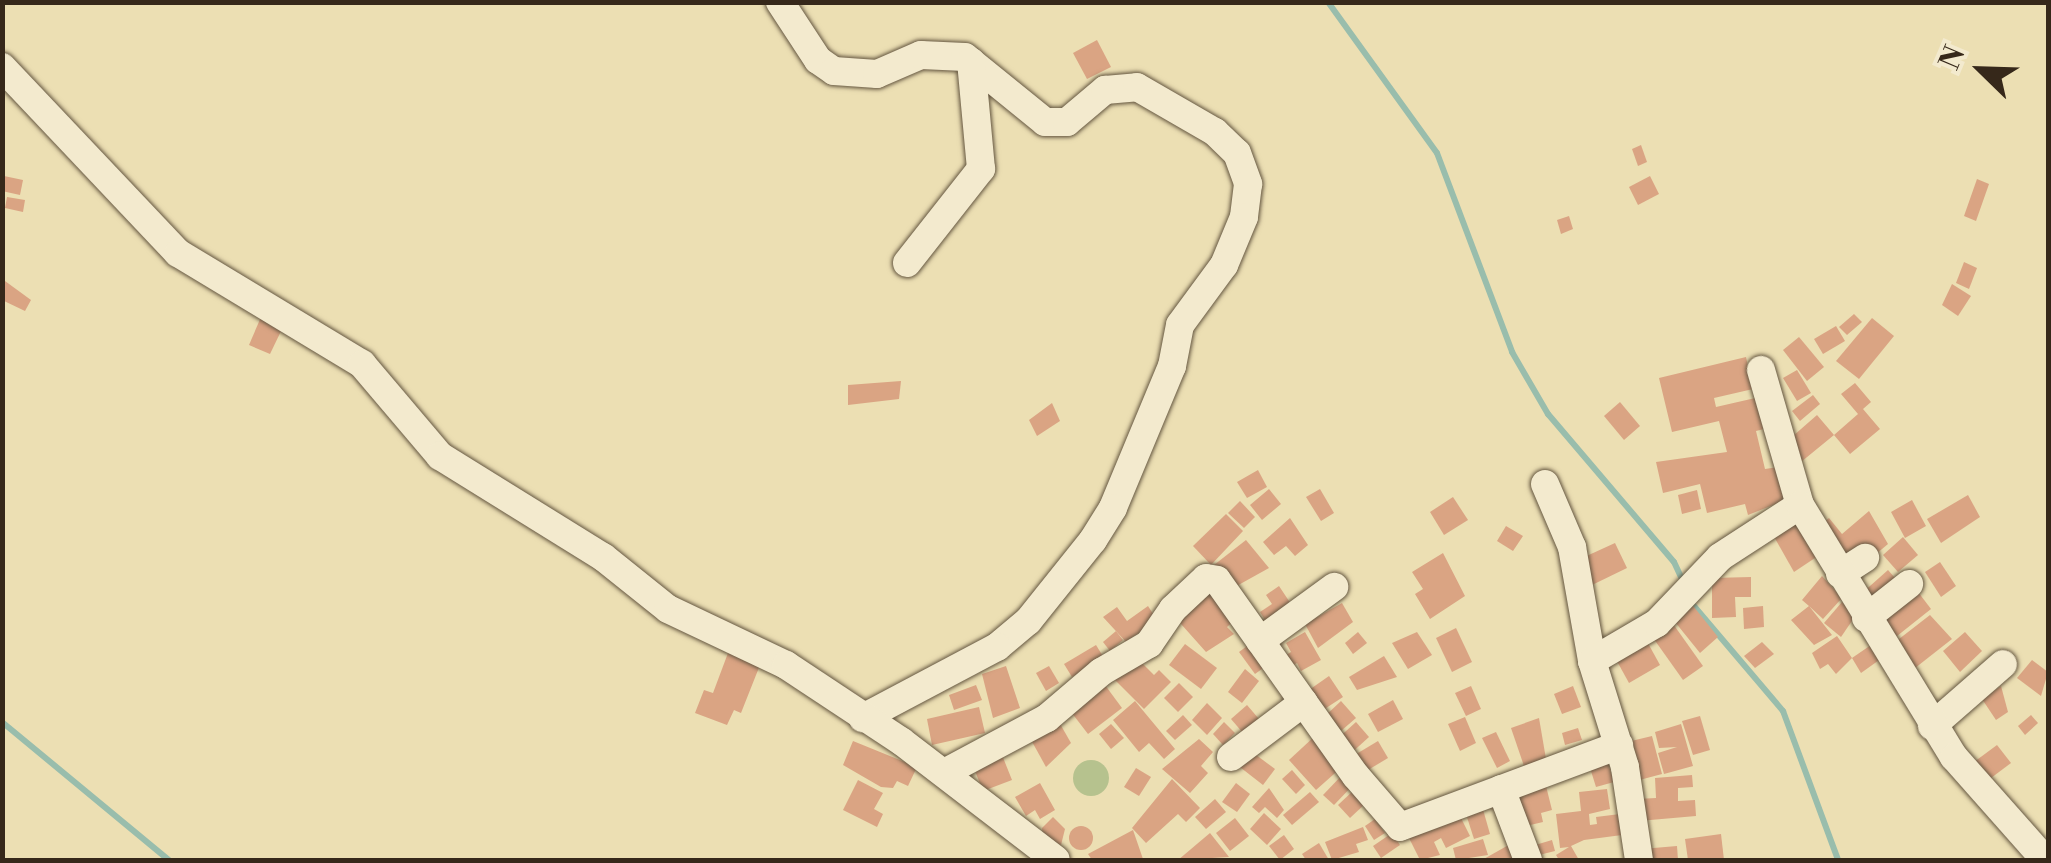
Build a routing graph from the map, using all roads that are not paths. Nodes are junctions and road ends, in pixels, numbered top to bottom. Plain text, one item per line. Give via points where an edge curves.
1 (780, 2) edge
2 (979, 67) junction
3 (2, 68) edge
4 (906, 262) dead end
5 (1760, 370) dead end
6 (1545, 484) dead end
7 (1800, 505) junction
8 (1865, 558) dead end
9 (1840, 574) junction
10 (1909, 584) dead end
11 (1334, 587) dead end
12 (1866, 618) junction
13 (1260, 641) junction
14 (1592, 661) junction
15 (2003, 664) dead end
16 (1304, 702) junction
17 (863, 718) junction
18 (1932, 726) junction
19 (1619, 745) junction
20 (1231, 758) dead end
21 (944, 774) junction
22 (1501, 789) junction
23 (1056, 860) edge
24 (1528, 860) edge
25 (1639, 860) edge
26 (2045, 860) edge

1 - 2 street via 818,60 834,71 877,74 921,55
2 - 4 street via 974,100 981,168
2 - 17 street via 1045,122 1067,122 1119,86 1137,88 1184,113 1237,153 1248,184 1244,217 1224,265 1180,325 1172,366 1114,508 1093,540 1028,621 998,647
3 - 17 street via 178,253 362,364 415,431 477,483 573,537 668,609 786,665
5 - 7 street
6 - 14 street via 1572,547
7 - 9 street
7 - 14 street via 1720,557 1657,623
8 - 9 street
9 - 12 street
10 - 12 street
11 - 13 street
12 - 18 street
13 - 16 street
13 - 21 street via 1217,580 1206,578 1172,609 1148,644 1101,672 1047,718
14 - 19 street
15 - 18 street
16 - 20 street
16 - 22 street via 1400,827
17 - 21 street
18 - 26 street
19 - 22 street
19 - 25 street
21 - 23 street
22 - 24 street

